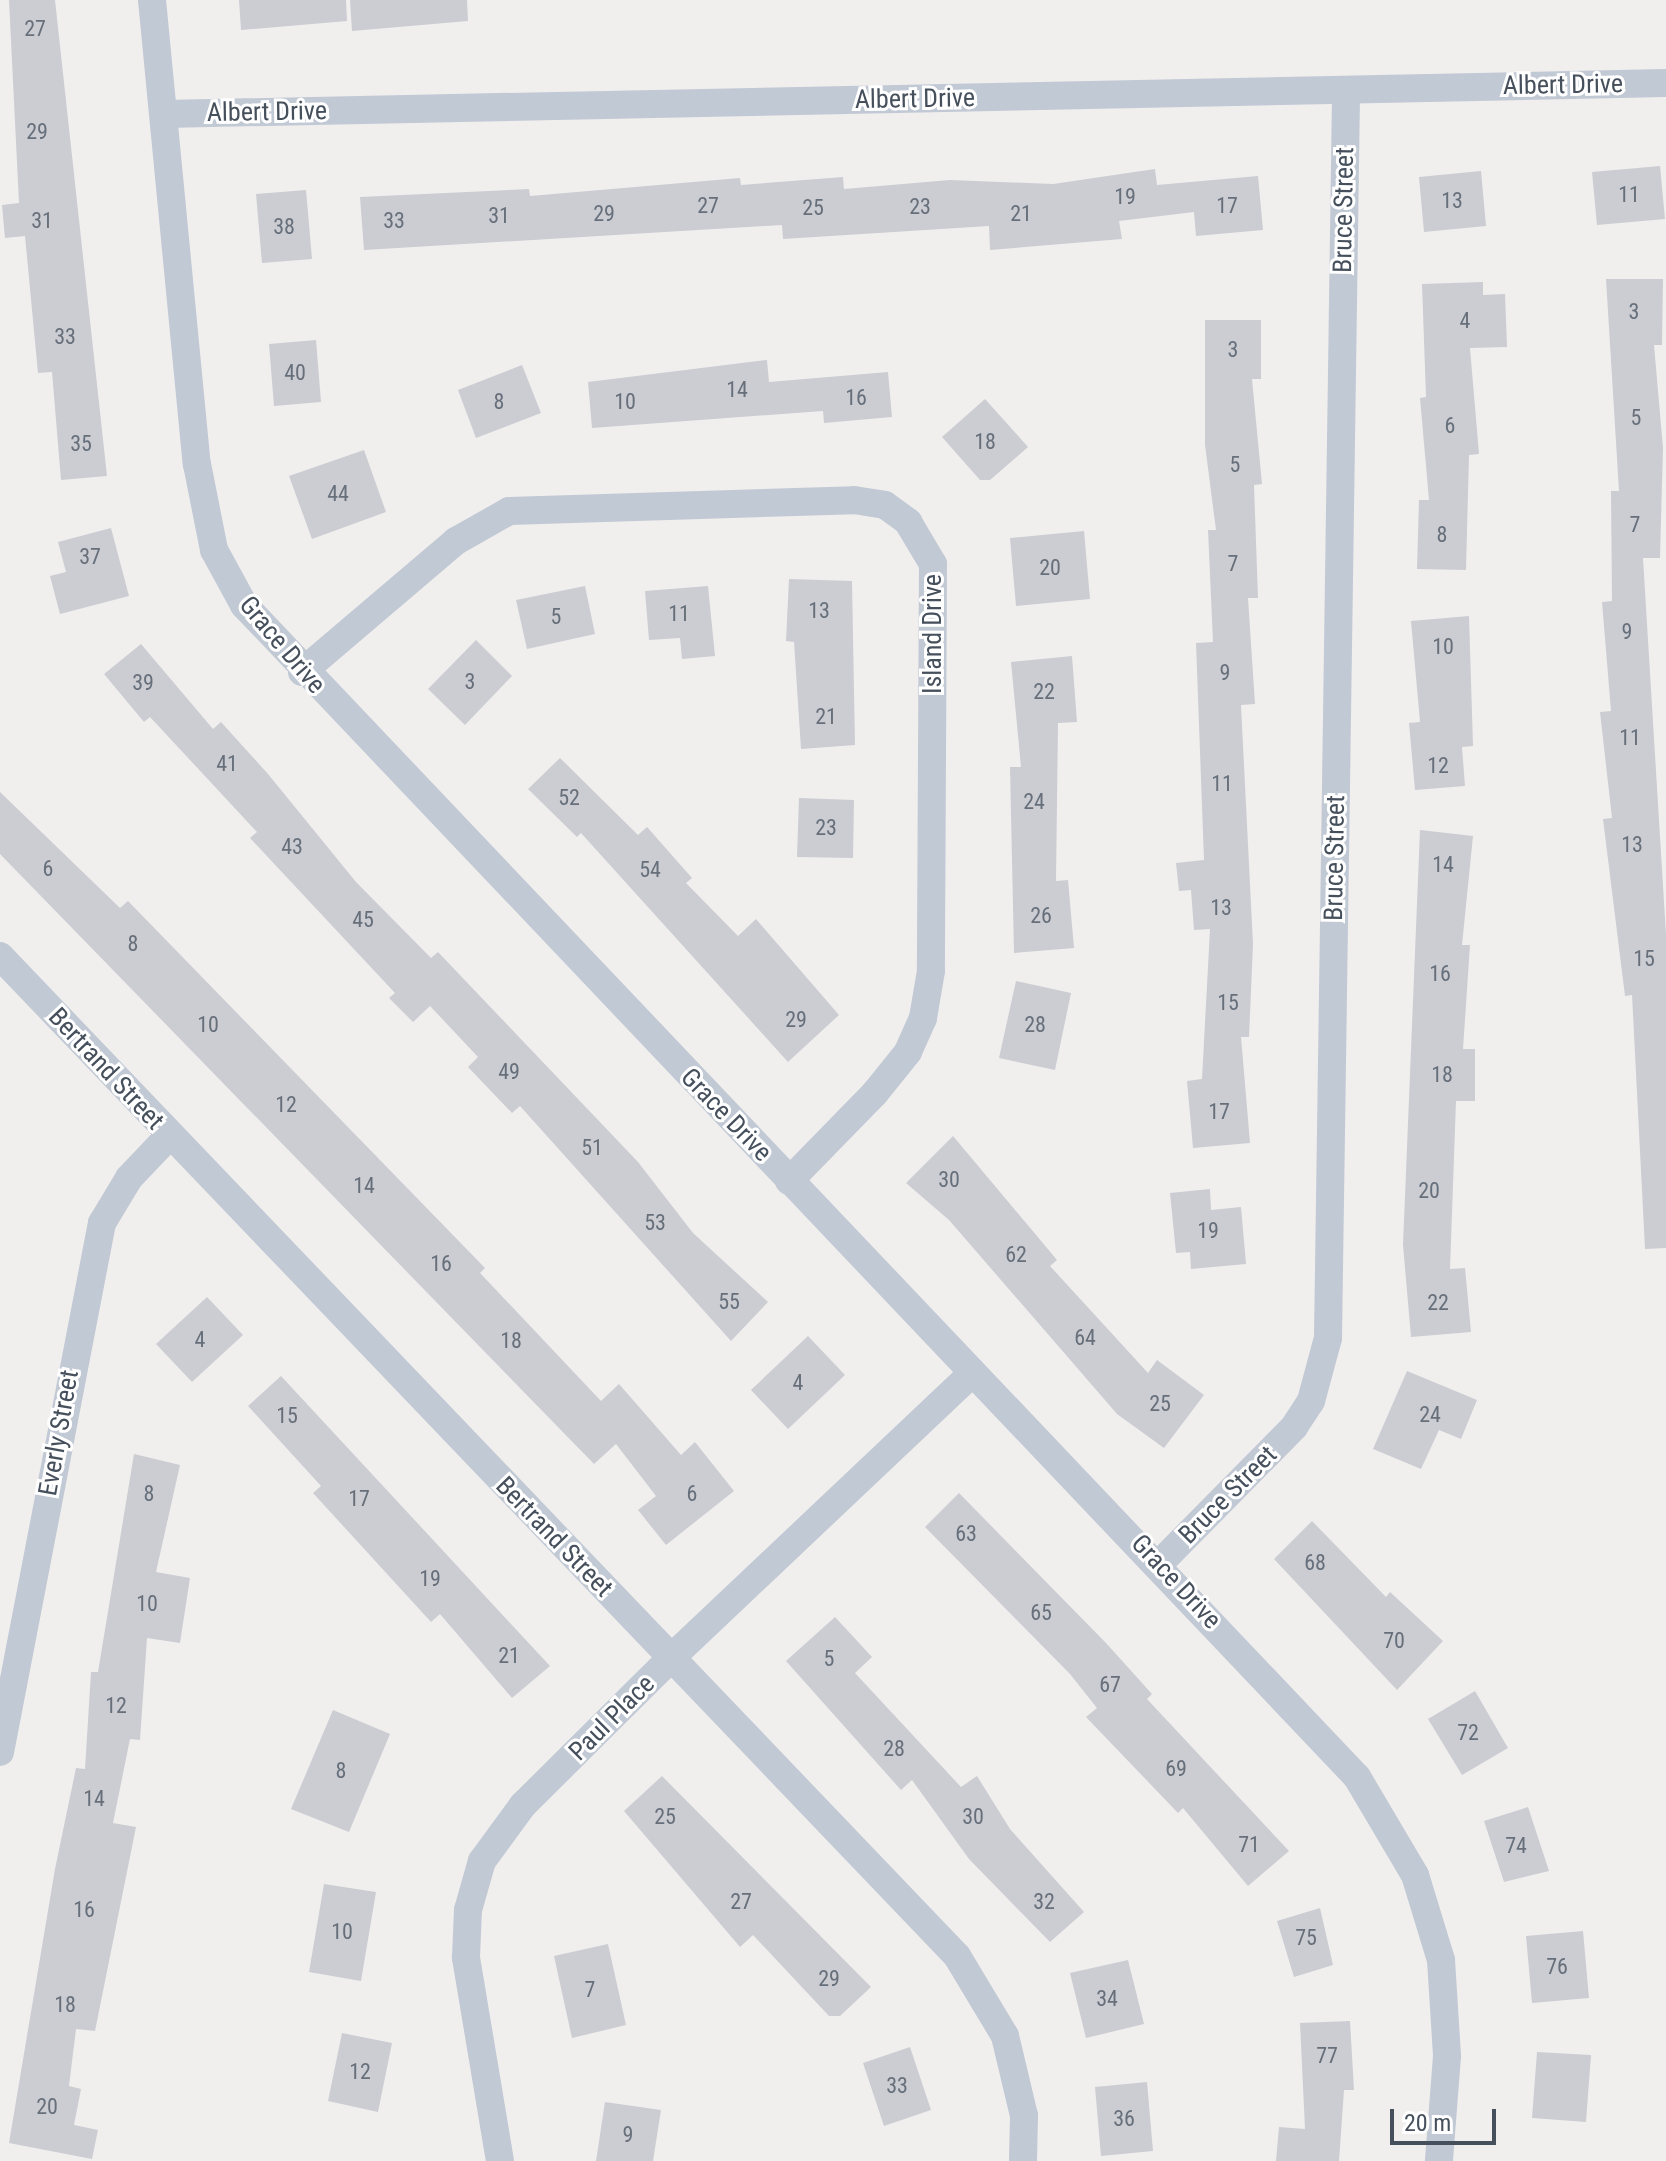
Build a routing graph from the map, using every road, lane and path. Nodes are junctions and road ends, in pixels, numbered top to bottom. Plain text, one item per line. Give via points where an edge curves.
1 (152, 0) edge
2 (1666, 83) edge
3 (1346, 90) junction
4 (164, 114) junction
5 (302, 672) junction
6 (0, 956) edge
7 (169, 1136) junction
8 (789, 1181) junction
9 (972, 1373) junction
10 (1160, 1563) junction
11 (671, 1658) junction
12 (0, 1752) edge
13 (500, 2161) edge
14 (1023, 2161) edge
15 (1439, 2161) edge

1 - 4 street, Grace Drive
2 - 3 street, Albert Drive
3 - 4 street, Albert Drive
3 - 10 street, Bruce Street via 1328,1338 1311,1401 1294,1427
4 - 5 street, Grace Drive via 197,464 214,550 244,605
5 - 8 street, Grace Drive
5 - 8 street, Island Drive via 456,541 509,511 854,500 885,505 908,522 933,564 931,971 923,1018 908,1052 875,1093
6 - 7 street, Bertrand Street
7 - 11 street, Bertrand Street
7 - 12 street, Everly Street via 129,1178 102,1223
8 - 9 street, Grace Drive
9 - 10 street, Grace Drive
9 - 11 street, Paul Place
10 - 15 street, Grace Drive via 1357,1777 1415,1875 1447,2007
11 - 13 street, Paul Place via 523,1805 482,1861 468,1910 466,1957
11 - 14 street, Bertrand Street via 984,1991 1020,2089

